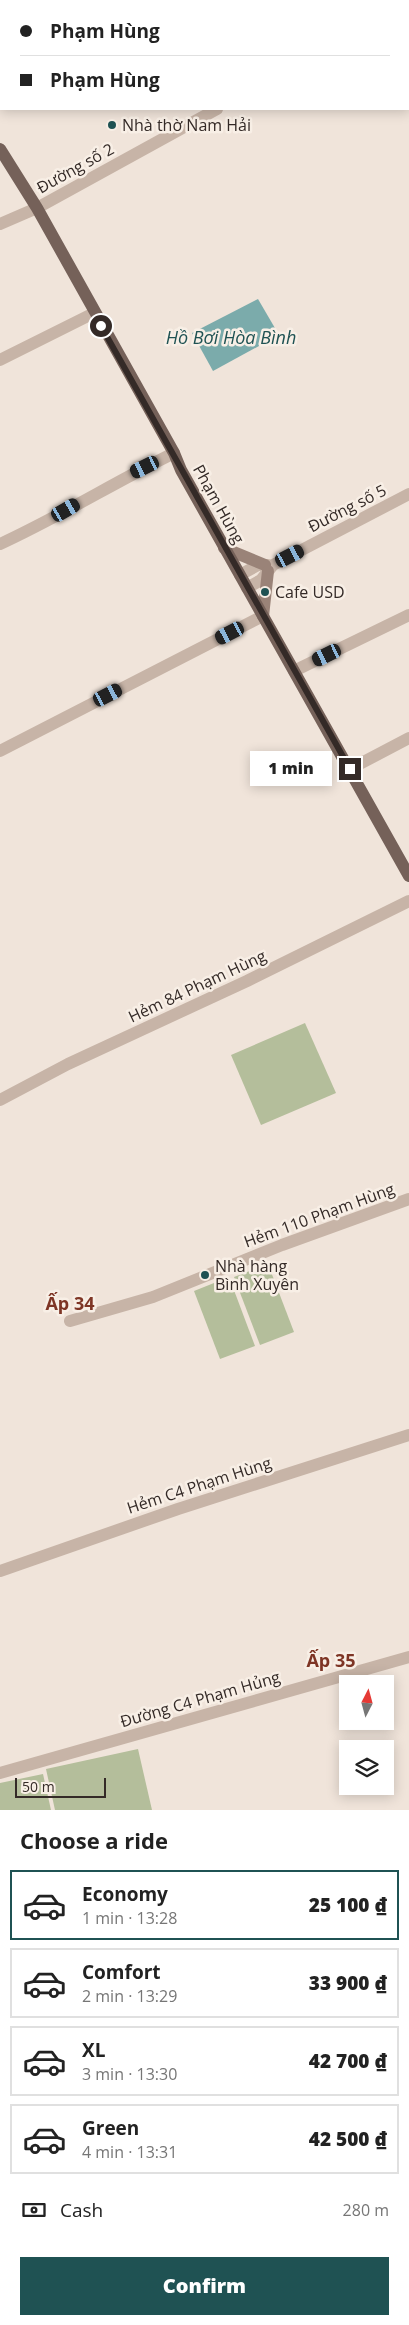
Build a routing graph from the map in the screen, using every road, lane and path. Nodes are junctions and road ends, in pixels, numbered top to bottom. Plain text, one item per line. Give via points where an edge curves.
1 (215, 110) edge
2 (0, 149) edge
3 (37, 208) junction
4 (0, 224) edge
5 (94, 313) junction
6 (0, 360) edge
7 (174, 453) junction
8 (409, 494) edge
9 (0, 544) edge
10 (224, 548) junction
11 (269, 567) junction
12 (240, 575) junction
13 (247, 588) junction
14 (409, 615) edge
15 (263, 616) junction
16 (294, 672) junction
17 (409, 738) edge
18 (0, 751) edge
19 (350, 769) junction
20 (409, 876) edge
21 (409, 901) edge
22 (0, 1100) edge
23 (409, 1199) edge
24 (70, 1321) dead end
25 (409, 1435) edge
26 (0, 1571) edge
27 (409, 1657) edge
28 (0, 1773) edge

1 - 3 street, Đường số 2
2 - 3 main road, Phạm Hùng
3 - 4 street, Đường số 2
3 - 5 main road, Phạm Hùng
5 - 6 street
5 - 7 main road, Phạm Hùng
7 - 9 street
7 - 10 main road, Phạm Hùng
8 - 11 street, Đường số 5
10 - 11 main road
10 - 12 main road, Phạm Hùng
11 - 12 street, Đường số 5 via 258,565
11 - 13 street, Đường số 5 via 261,580
11 - 15 main road
12 - 13 main road, Phạm Hùng
13 - 15 main road, Phạm Hùng
14 - 16 street
15 - 16 main road, Phạm Hùng
15 - 18 street
16 - 19 main road, Phạm Hùng
17 - 19 street
19 - 20 main road, Phạm Hùng
21 - 22 street, Hẻm 84 Phạm Hùng via 68,1064
23 - 24 street, Hẻm 110 Phạm Hùng via 153,1296
25 - 26 street, Hẻm C4 Phạm Hùng via 186,1506
27 - 28 street, Đường C4 Phạm Hủng

